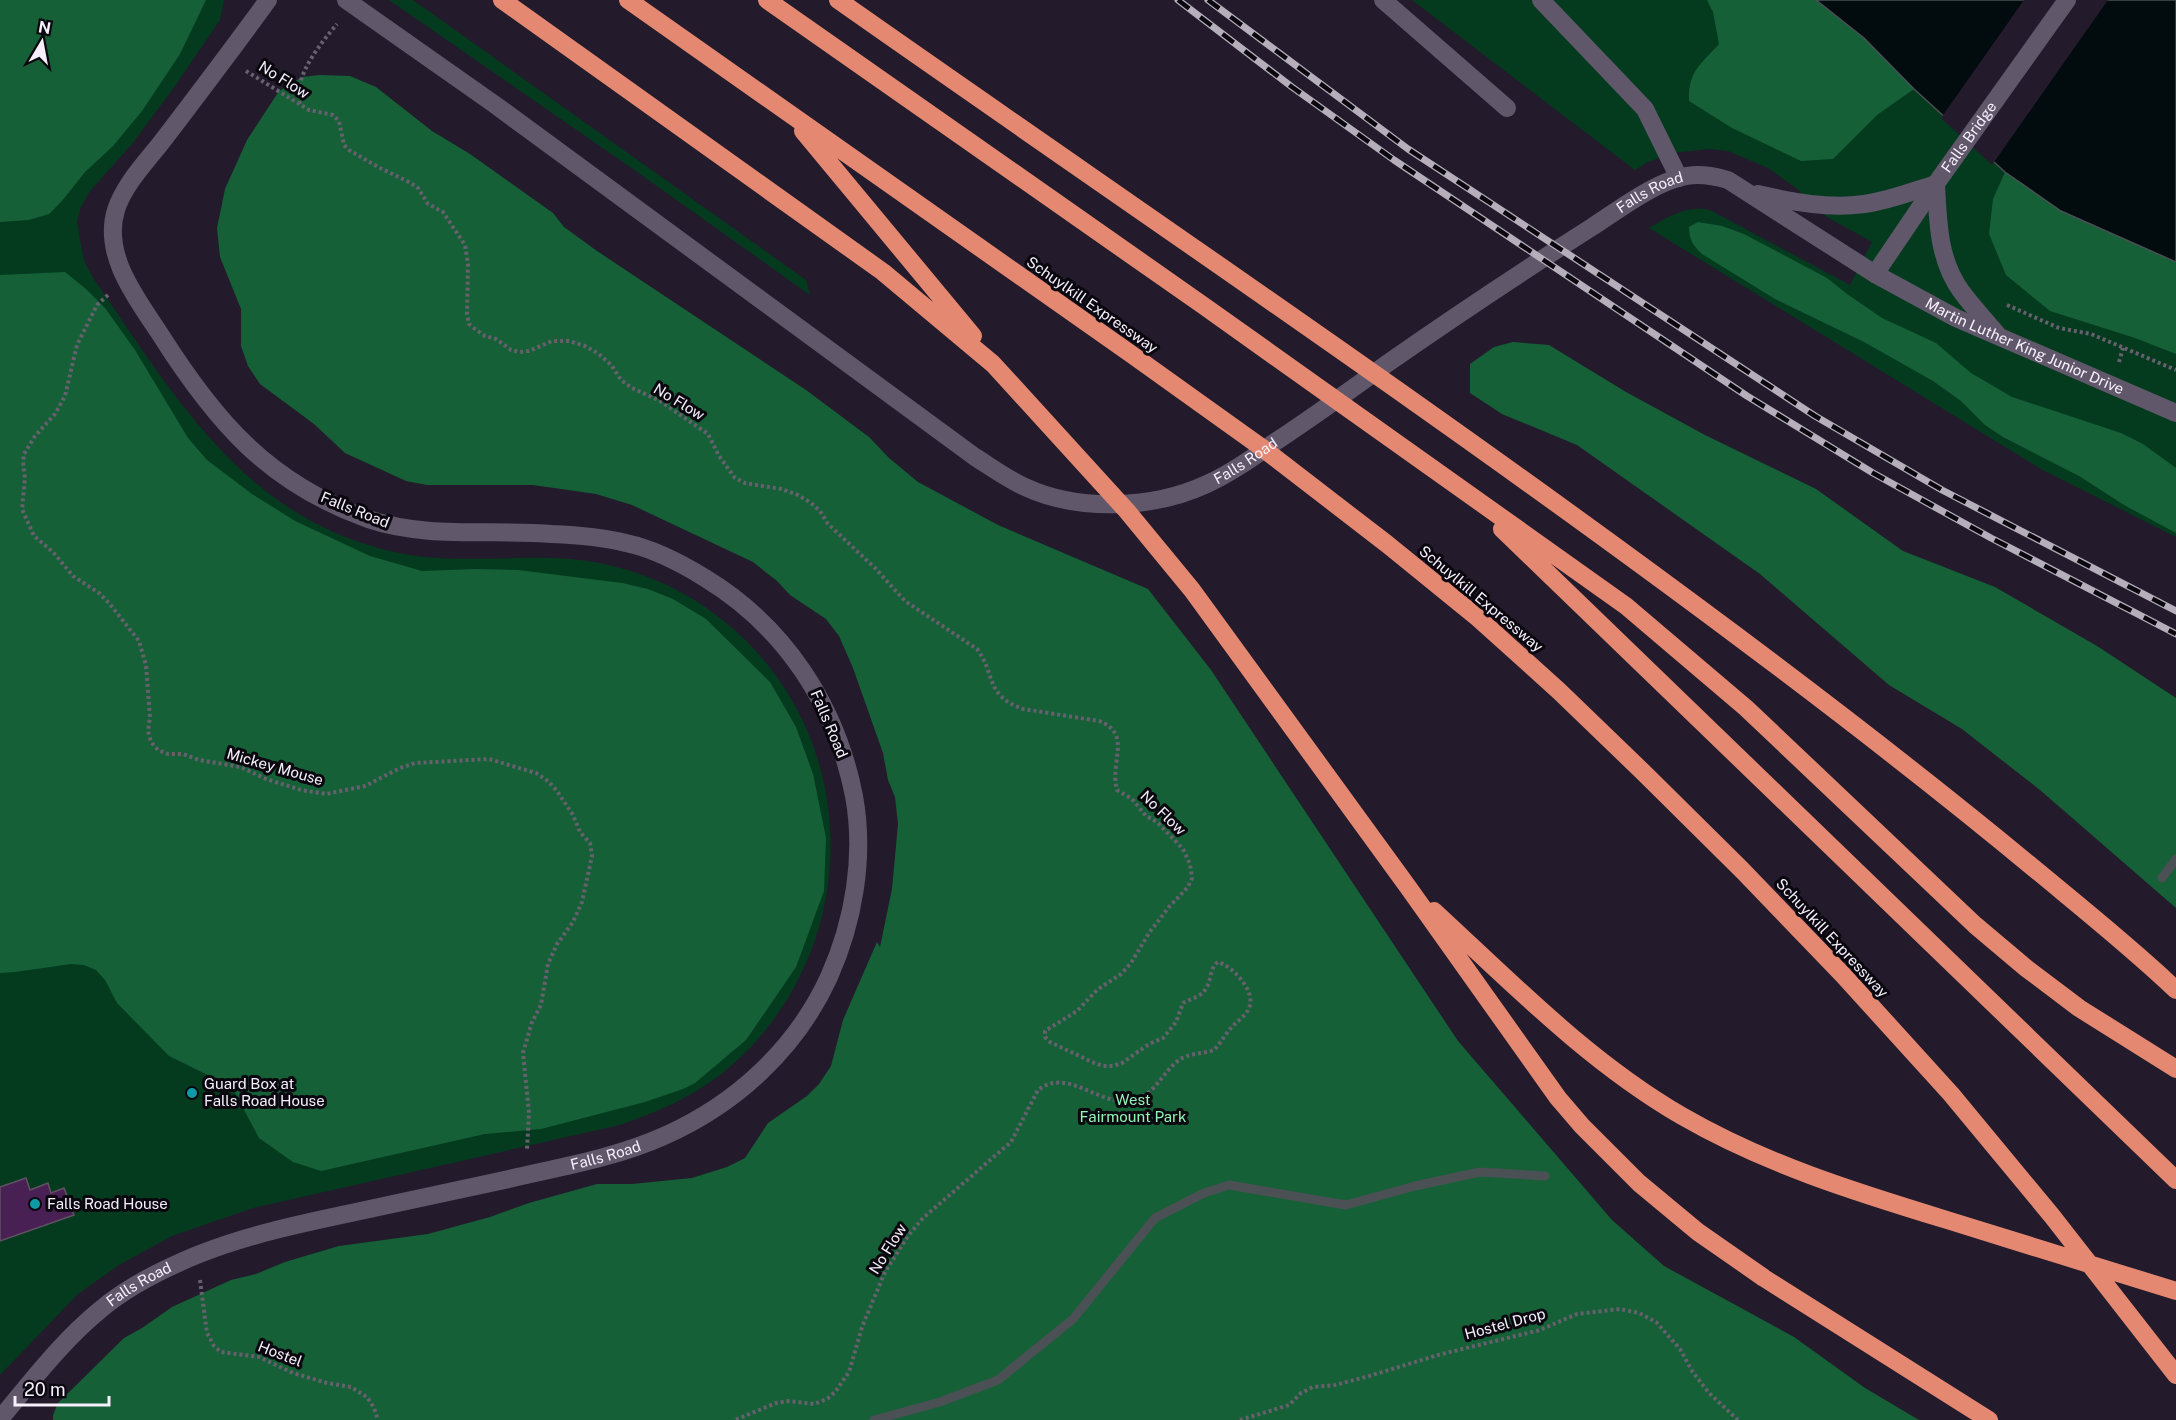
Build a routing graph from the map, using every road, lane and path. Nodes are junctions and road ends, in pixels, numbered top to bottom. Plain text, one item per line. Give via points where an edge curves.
1 (268, 0) edge
2 (502, 0) edge
3 (628, 0) edge
4 (767, 0) edge
5 (838, 0) edge
6 (1383, 0) edge
7 (1541, 0) edge
8 (2067, 0) edge
9 (350, 2) edge
10 (226, 57) junction
11 (301, 105) junction
12 (1507, 108) dead end
13 (786, 111) junction
14 (1679, 178) junction
15 (1936, 184) junction
16 (1747, 191) junction
17 (1875, 274) junction
18 (124, 278) junction
19 (2003, 303) dead end
20 (2000, 337) junction
21 (993, 363) junction
22 (2176, 370) edge
23 (2176, 413) edge
24 (1464, 492) junction
25 (1408, 887) junction
26 (2176, 990) edge
27 (2176, 1069) edge
28 (530, 1174) junction
29 (2176, 1180) edge
30 (196, 1255) junction
31 (2176, 1291) edge
32 (2176, 1375) edge
33 (5, 1413) edge
34 (378, 1420) edge
35 (735, 1420) edge
36 (1240, 1420) edge
37 (1738, 1420) edge
38 (1989, 1420) edge

1 - 10 main road, Falls Road
2 - 21 highway via 883,272
3 - 13 highway, Schuylkill Expressway
4 - 24 highway
5 - 26 highway via 1242,280 1677,591 1937,788
6 - 12 main road
7 - 14 main road via 1645,109
8 - 15 main road, Falls Bridge
9 - 11 path via 308,66 297,95
9 - 14 main road, Falls Road via 975,457 1026,487 1053,497 1093,503 1172,496 1230,472 1462,311 1623,208
10 - 11 path, No Flow
10 - 18 main road, Falls Road via 117,206 113,239
11 - 35 path, No Flow via 333,115 349,150 411,183 428,204 443,212 465,245 469,324 484,336 519,352 561,341 585,346 599,354 621,380 708,434 735,478 781,489 811,503 905,601 977,649 993,687 1012,706 1099,721 1116,732 1117,790 1132,799 1183,849 1191,864 1192,878 1121,974 1097,990 1077,1011 1045,1031 1050,1042 1103,1066 1122,1063 1163,1038 1176,1022 1183,1003 1205,990 1218,962 1233,969 1250,998 1245,1014 1214,1050 1177,1061 1156,1086 1141,1096 1113,1100 1057,1082 1038,1090 1011,1142 923,1218 908,1236 885,1272 862,1327 849,1372 834,1392 814,1404 776,1403
13 - 21 highway
13 - 32 highway, Schuylkill Expressway via 1261,447 1478,618 1559,691 1742,870 1952,1094
14 - 16 main road, Falls Road via 1713,176
15 - 16 main road via 1866,204 1839,206
15 - 17 main road, Falls Bridge
15 - 20 main road via 1941,241 1950,271 1960,290
16 - 17 main road, Falls Road
17 - 20 main road, Martin Luther King Junior Drive
18 - 28 path, Mickey Mouse via 97,305 77,345 66,396 24,454 22,509 34,536 73,576 110,603 139,641 146,665 151,742 168,754 240,767 301,790 326,794 365,786 415,763 489,759 536,773 548,781 590,843 592,856 582,902 548,964 542,1005 532,1022 523,1053
18 - 28 main road, Falls Road via 203,399 250,450 308,490 367,518 416,531 595,537 656,553 719,587 770,628 810,680 826,709 842,749 855,803 858,864 837,958 808,1015 756,1078 690,1122 636,1146
19 - 22 path via 2058,328 2091,334
20 - 23 main road, Martin Luther King Junior Drive
21 - 25 highway via 1127,511 1192,590
24 - 27 highway via 1579,572 1686,655 2026,968 2079,1008
24 - 29 highway
25 - 31 highway via 1576,1041 1628,1081 1735,1145 1856,1192
25 - 38 highway via 1558,1098 1639,1183 1698,1232 1764,1278
28 - 30 main road, Falls Road via 270,1231
30 - 33 main road, Falls Road via 158,1272 101,1308
30 - 34 path, Hostel via 204,1321 214,1346 221,1352 259,1357 293,1373 351,1387 367,1398
36 - 37 path, Hostel Drop via 1289,1404 1313,1387 1335,1385 1540,1330 1577,1314 1620,1309 1640,1313 1668,1333 1709,1393

